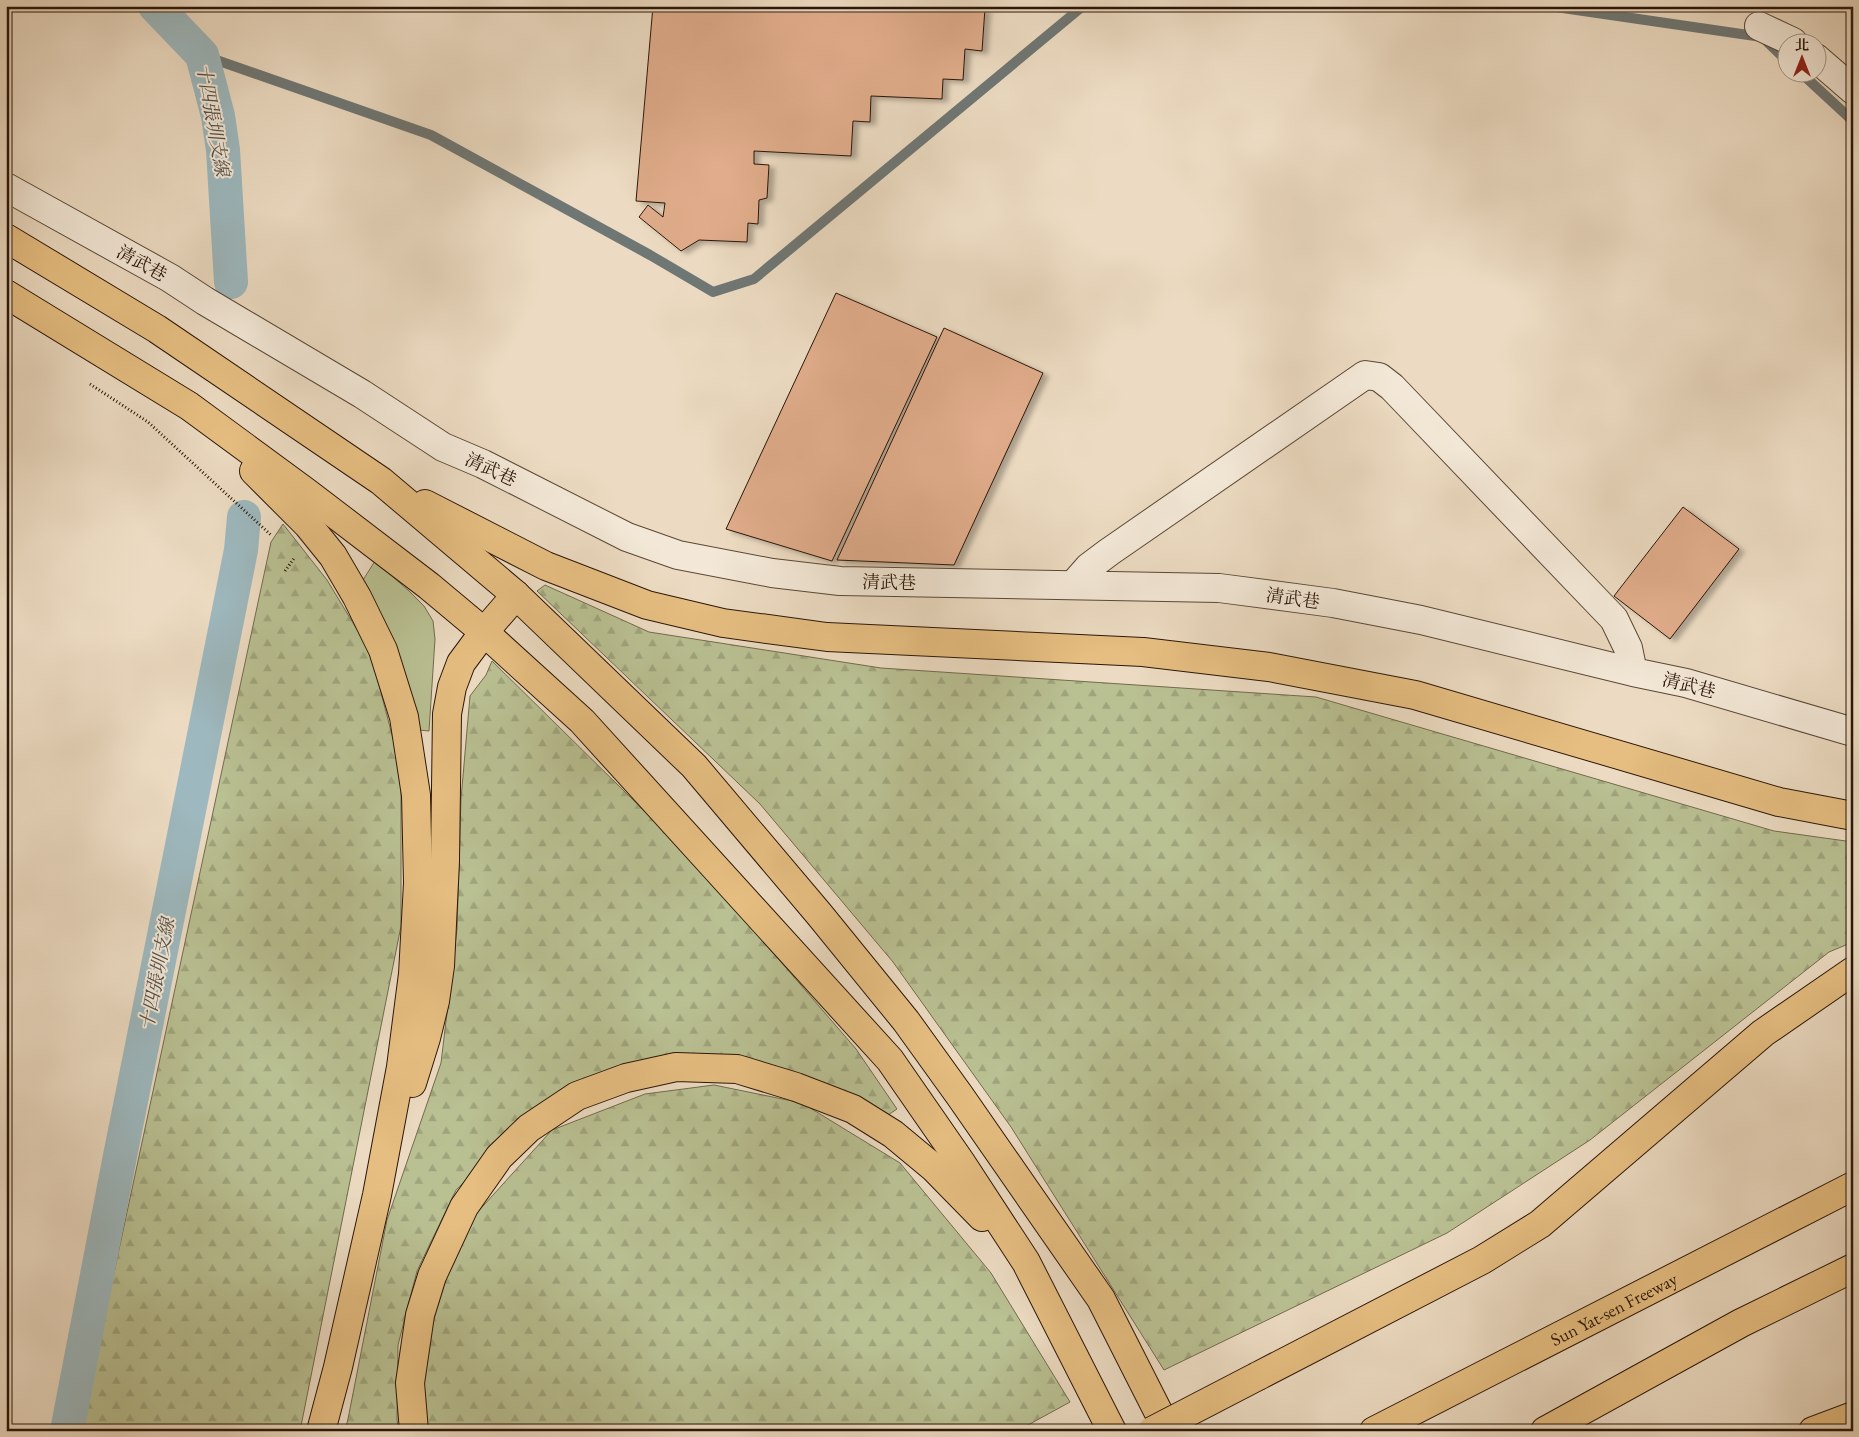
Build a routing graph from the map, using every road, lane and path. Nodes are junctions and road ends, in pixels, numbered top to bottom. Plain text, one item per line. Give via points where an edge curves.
1 (1759, 26) dead end
2 (1776, 34) edge
3 (1826, 67) edge
4 (1853, 90) edge
5 (6, 187) edge
6 (6, 238) edge
7 (6, 294) edge
8 (85, 381) dead end
9 (189, 406) junction
10 (380, 481) junction
11 (274, 537) dead end
12 (288, 550) dead end
13 (285, 571) dead end
14 (1074, 584) junction
15 (516, 595) junction
16 (484, 632) junction
17 (1633, 672) junction
18 (1853, 732) edge
19 (1853, 816) edge
20 (1853, 971) edge
21 (1853, 1186) edge
22 (377, 1195) junction
23 (1026, 1262) junction
24 (1853, 1268) edge
25 (1853, 1416) edge
26 (321, 1431) edge
27 (414, 1431) edge
28 (1112, 1431) edge
29 (1152, 1431) edge
30 (1168, 1431) edge
31 (1374, 1431) edge
32 (1545, 1431) edge
33 (1813, 1431) edge

1 - 2 lane
3 - 4 lane
5 - 14 lane, 清武巷 via 170,278 443,447 627,536 678,555 772,573 840,581
6 - 10 highway via 157,329
7 - 9 highway
8 - 11 path via 148,422
9 - 16 highway via 399,562
9 - 22 highway via 308,525 333,556 383,650 404,717 416,795 418,883 413,974
10 - 15 highway
10 - 19 highway via 546,566 647,605 722,623 827,637 1143,652 1269,667 1415,695 1779,802
12 - 13 path via 296,557
14 - 17 lane, 清武巷 via 1219,588 1333,603 1421,620
14 - 17 lane via 1109,552 1364,374 1379,377 1392,387 1614,619 1628,648
15 - 16 highway
15 - 30 highway via 694,766 820,914 906,1022 1102,1299
16 - 22 highway via 461,664 452,687 447,714 445,861 435,1001
16 - 23 highway via 582,721 890,1060
17 - 18 lane, 清武巷 via 1686,683
20 - 29 highway, bridge via 1762,1033 1540,1224 1482,1260
21 - 31 highway, Sun Yat-sen Freeway
22 - 26 highway
23 - 27 highway via 934,1168 894,1134 853,1108 737,1069 676,1067 626,1078 577,1096 529,1128 499,1157 464,1207 432,1276 420,1315 410,1383
23 - 28 highway
24 - 32 highway via 1741,1323
25 - 33 highway

